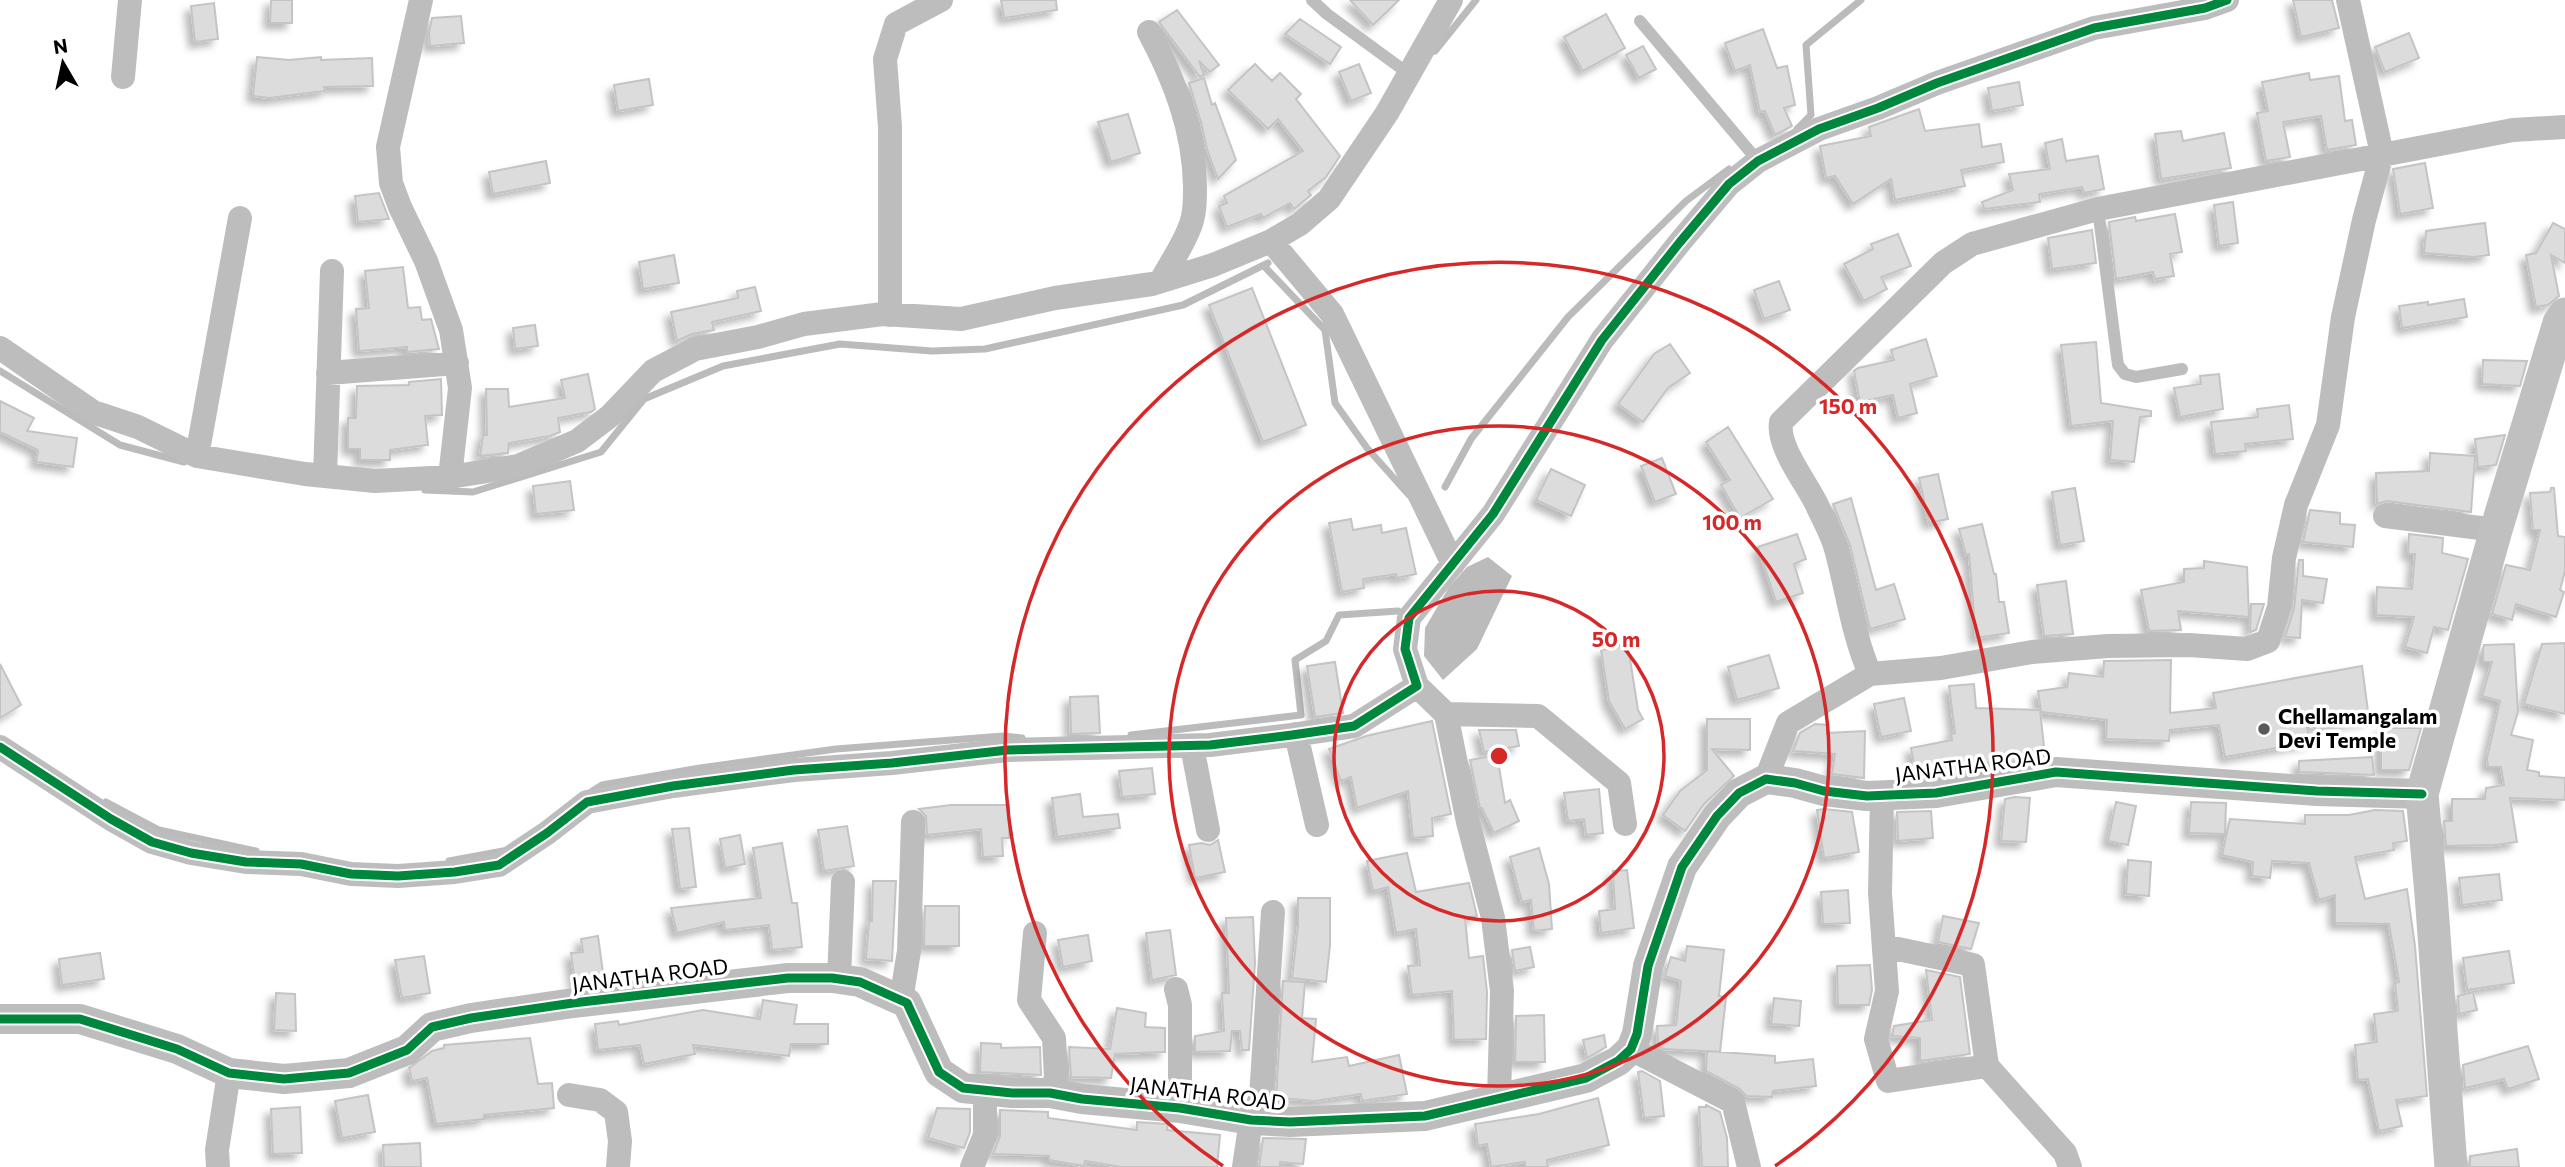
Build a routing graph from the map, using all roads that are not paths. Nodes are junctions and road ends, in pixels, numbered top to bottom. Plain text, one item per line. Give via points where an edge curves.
1 (130, 0) edge
2 (421, 0) edge
3 (941, 0) edge
4 (1312, 0) edge
5 (1451, 0) edge
6 (2227, 0) edge
7 (2348, 0) edge
8 (1640, 21) dead end
9 (1149, 32) dead end
10 (1409, 74) junction
11 (123, 77) dead end
12 (2565, 127) edge
13 (2382, 154) junction
14 (1758, 161) junction
15 (2098, 209) junction
16 (240, 218) dead end
17 (1271, 241) junction
18 (332, 271) dead end
19 (1161, 281) junction
20 (2565, 314) edge
21 (890, 315) junction
22 (0, 348) edge
23 (457, 363) junction
24 (2182, 369) dead end
25 (328, 373) junction
26 (197, 456) junction
27 (324, 476) junction
28 (450, 477) junction
29 (2385, 516) dead end
30 (2496, 530) junction
31 (1453, 564) junction
32 (1870, 674) junction
33 (1418, 686) junction
34 (1446, 714) junction
35 (1296, 734) junction
36 (1192, 746) junction
37 (0, 747) edge
38 (1766, 779) junction
39 (2422, 794) junction
40 (1882, 795) junction
41 (913, 822) dead end
42 (1625, 824) dead end
43 (1317, 825) dead end
44 (1208, 830) dead end
45 (843, 882) dead end
46 (1273, 912) dead end
47 (1035, 933) dead end
48 (1884, 946) junction
49 (839, 979) junction
50 (1176, 989) dead end
51 (901, 1000) junction
52 (0, 1019) edge
53 (1631, 1049) junction
54 (1987, 1066) junction
55 (229, 1073) junction
56 (985, 1090) junction
57 (1050, 1093) junction
58 (569, 1095) dead end
59 (1499, 1097) junction
60 (1180, 1108) junction
61 (1251, 1120) junction
62 (218, 1167) edge
63 (618, 1167) edge
64 (972, 1167) edge
65 (1244, 1167) edge
66 (1749, 1167) edge
67 (2070, 1167) edge
68 (2451, 1167) edge

1 - 11 street
2 - 23 street via 388,146 391,183 426,261 451,330
3 - 21 street via 896,24 885,59 890,127
4 - 10 lane
5 - 10 street
6 - 14 street via 2094,28 1819,129
7 - 13 street
8 - 14 lane
9 - 19 street via 1191,135 1194,164 1190,227
10 - 17 street via 1329,199
12 - 13 street via 2513,130
13 - 15 street
13 - 32 street via 2343,317 2328,425 2296,505 2268,641 2247,649 2108,646 2032,652 1941,668
14 - 31 street via 1730,184 1679,242 1602,340 1493,514
15 - 24 lane via 2118,365 2125,374 2136,377
15 - 32 street via 1972,244 1943,263 1781,422 1783,443 1836,547 1851,622
16 - 26 street
17 - 19 street
17 - 31 street via 1332,314
18 - 25 street
19 - 21 street via 961,319
20 - 30 main road
21 - 28 street via 804,324 695,349 653,371 610,416 577,441 518,466
22 - 26 street via 93,412 138,427
23 - 25 street
23 - 28 street via 460,388
25 - 27 street
26 - 27 street
27 - 28 street via 375,481
29 - 30 street
30 - 39 main road
31 - 33 street via 1409,618 1405,649
32 - 38 street via 1788,723
33 - 34 street
33 - 35 street via 1354,726
34 - 42 street via 1538,716 1619,783
34 - 59 street via 1493,918 1502,991
35 - 36 street
35 - 43 street
36 - 37 street via 1008,750 673,786 587,802 499,865 398,876 246,862 152,842
36 - 44 street
38 - 40 street, JANATHA ROAD via 1824,791
38 - 53 street via 1739,793 1717,816 1682,867 1648,966
39 - 40 street, JANATHA ROAD via 2056,772 1936,793
39 - 68 main road
40 - 48 street
41 - 51 street via 909,951
45 - 49 street
46 - 61 street via 1261,1097
47 - 57 street via 1028,1000 1054,1038 1056,1078
48 - 54 street via 1973,965
48 - 54 street via 1887,991 1876,1039 1888,1080
49 - 51 street, JANATHA ROAD via 860,982
49 - 55 street, JANATHA ROAD via 788,978 471,1018 432,1027 407,1051 348,1073 284,1079
50 - 60 street
51 - 56 street, JANATHA ROAD via 907,1003 939,1072 963,1088
52 - 55 street, JANATHA ROAD via 80,1019 177,1048
53 - 59 street, JANATHA ROAD via 1586,1078
53 - 66 street via 1733,1102
54 - 67 street via 2065,1153
55 - 62 street
56 - 57 street, JANATHA ROAD
56 - 64 street via 985,1135
57 - 60 street, JANATHA ROAD
58 - 63 street via 600,1100 616,1112
59 - 61 street, JANATHA ROAD via 1424,1116
60 - 61 street, JANATHA ROAD
61 - 65 street

